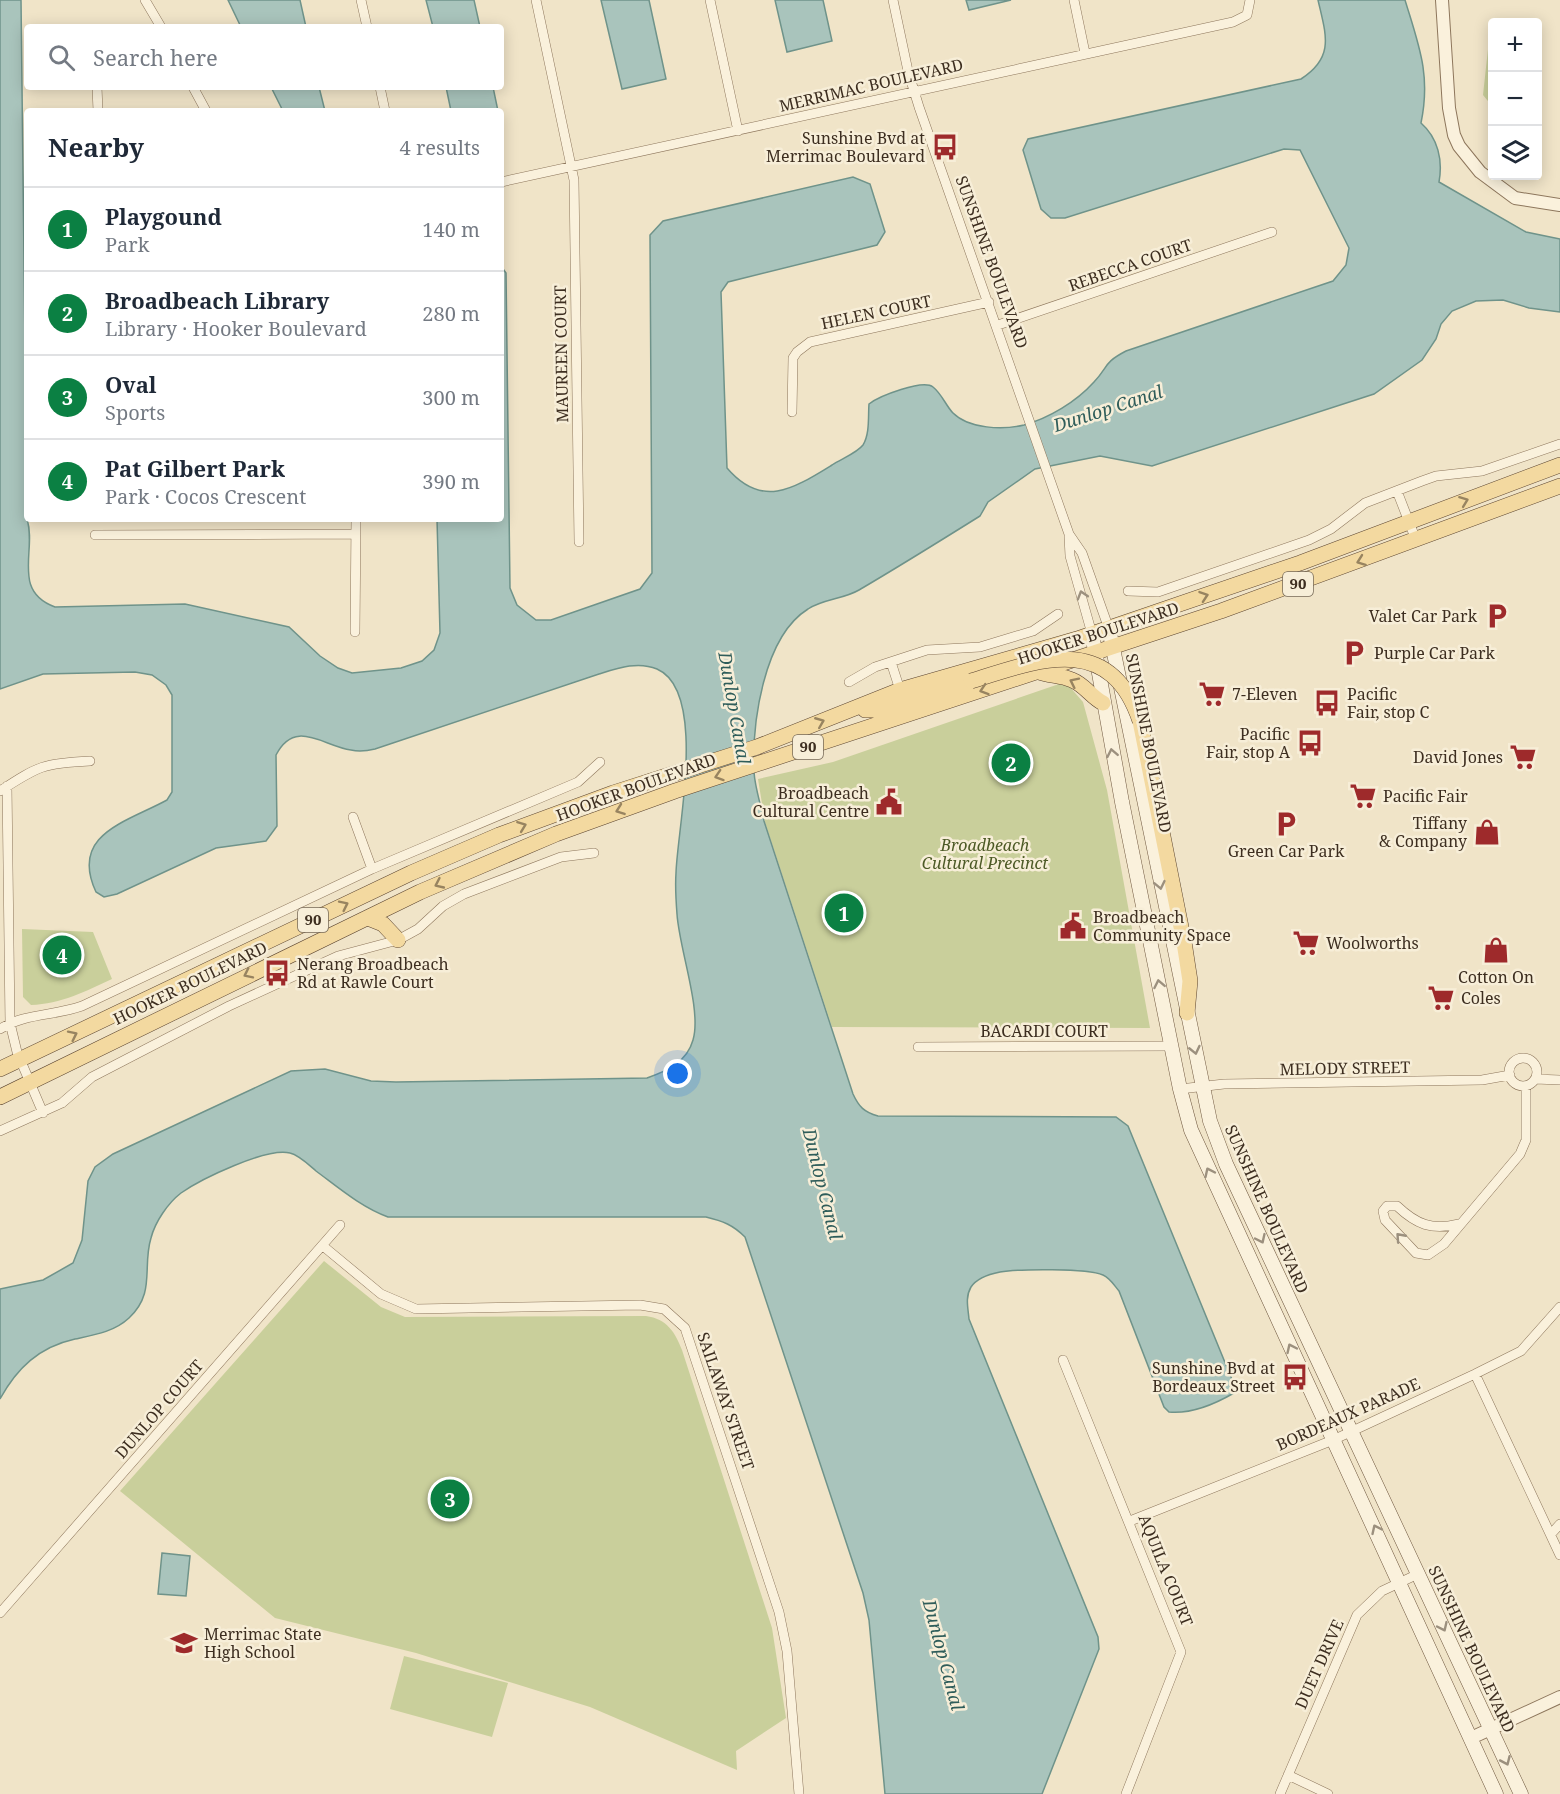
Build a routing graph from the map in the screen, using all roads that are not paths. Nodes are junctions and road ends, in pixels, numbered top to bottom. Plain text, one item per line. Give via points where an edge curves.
1 (145, 0) edge
2 (361, 0) edge
3 (536, 0) edge
4 (710, 0) edge
5 (893, 0) edge
6 (1074, 0) edge
7 (1250, 0) edge
8 (1442, 0) edge
9 (159, 24) edge
10 (366, 24) edge
11 (1085, 52) junction
12 (98, 90) edge
13 (195, 90) edge
14 (381, 90) edge
15 (914, 92) junction
16 (98, 108) edge
17 (204, 108) edge
18 (384, 108) edge
19 (738, 131) junction
20 (572, 167) junction
21 (504, 181) edge
22 (1560, 205) edge
23 (1272, 232) dead end
24 (989, 302) junction
25 (998, 325) junction
26 (792, 412) dead end
27 (1560, 444) edge
28 (1560, 465) edge
29 (1560, 486) edge
30 (1397, 491) junction
31 (356, 522) edge
32 (1409, 522) junction
33 (356, 534) junction
34 (1069, 534) junction
35 (95, 535) dead end
36 (1416, 540) junction
37 (579, 542) dead end
38 (1128, 591) dead end
39 (1058, 614) dead end
40 (1108, 628) junction
41 (355, 632) dead end
42 (1092, 634) junction
43 (1113, 646) junction
44 (1095, 653) junction
45 (891, 662) junction
46 (1039, 672) junction
47 (849, 682) dead end
48 (900, 690) junction
49 (1103, 703) junction
50 (847, 711) junction
51 (760, 754) junction
52 (90, 760) dead end
53 (600, 762) dead end
54 (4, 788) edge
55 (353, 818) dead end
56 (594, 854) dead end
57 (372, 869) junction
58 (396, 904) junction
59 (368, 918) junction
60 (398, 940) junction
61 (1187, 1013) junction
62 (10, 1023) junction
63 (0, 1029) edge
64 (1171, 1046) junction
65 (918, 1047) dead end
66 (20, 1060) junction
67 (0, 1069) edge
68 (1510, 1075) junction
69 (1535, 1079) junction
70 (1560, 1080) edge
71 (30, 1083) junction
72 (1203, 1086) junction
73 (1526, 1086) junction
74 (1180, 1089) junction
75 (0, 1097) edge
76 (43, 1113) junction
77 (0, 1131) edge
78 (1458, 1224) junction
79 (340, 1225) dead end
80 (323, 1246) junction
81 (1560, 1306) edge
82 (1064, 1360) dead end
83 (1475, 1374) junction
84 (1351, 1431) junction
85 (1333, 1440) junction
86 (1130, 1521) junction
87 (1560, 1524) edge
88 (1551, 1534) junction
89 (1560, 1555) edge
90 (1418, 1574) junction
91 (1401, 1582) junction
92 (0, 1612) edge
93 (1560, 1697) edge
94 (1491, 1729) junction
95 (1471, 1738) junction
96 (1288, 1775) junction
97 (799, 1794) edge
98 (1126, 1794) edge
99 (1280, 1794) edge
100 (1328, 1794) edge
101 (1496, 1794) edge
102 (1521, 1794) edge

1 - 9 street
2 - 10 street
3 - 20 street, MAUREEN COURT
4 - 19 street
5 - 15 street, SUNSHINE BOULEVARD
6 - 11 street
7 - 11 street, MERRIMAC BOULEVARD via 1247,15 1233,22
8 - 22 street via 1449,108 1459,146 1480,172 1515,198
11 - 15 street, MERRIMAC BOULEVARD
12 - 16 street
13 - 17 street
14 - 18 street
15 - 19 street, MERRIMAC BOULEVARD
15 - 24 street, SUNSHINE BOULEVARD
19 - 20 street, MERRIMAC BOULEVARD
20 - 21 street, MERRIMAC BOULEVARD
20 - 37 street, MAUREEN COURT
23 - 25 street, REBECCA COURT
24 - 25 street, SUNSHINE BOULEVARD
24 - 26 street, HELEN COURT via 810,342 793,358
25 - 34 street, SUNSHINE BOULEVARD
27 - 30 street, HOOKER BOULEVARD via 1511,463 1436,476
32 -> 28 main road, HOOKER BOULEVARD / 90
29 - 36 main road, HOOKER BOULEVARD / 90
30 - 32 street
30 - 38 street, HOOKER BOULEVARD via 1365,503 1309,540 1158,592
31 - 33 street
32 - 36 street
40 -> 32 main road, HOOKER BOULEVARD / 90
33 - 35 street
33 - 41 street
34 - 40 street, SUNSHINE BOULEVARD via 1082,553
42 -> 34 street, SUNSHINE BOULEVARD via 1070,556
36 -> 43 main road, HOOKER BOULEVARD / 90
39 - 45 street, HOOKER BOULEVARD via 1032,631 988,645 927,650
40 - 42 main road, HOOKER BOULEVARD / 90
40 - 43 main road, SUNSHINE BOULEVARD
42 - 44 main road, SUNSHINE BOULEVARD
42 - 48 main road, HOOKER BOULEVARD / 90
43 - 44 main road, HOOKER BOULEVARD / 90
43 -> 61 main road, SUNSHINE BOULEVARD
44 - 46 main road, HOOKER BOULEVARD / 90
44 - 49 main road, SUNSHINE BOULEVARD
45 - 47 street, HOOKER BOULEVARD
45 - 48 street
49 -> 46 main road via 1074,680
46 -> 51 main road, HOOKER BOULEVARD / 90
48 - 50 main road, HOOKER BOULEVARD / 90
64 -> 49 main road, SUNSHINE BOULEVARD
51 -> 50 main road, HOOKER BOULEVARD / 90
50 - 61 main road, bridge via 878,710 1042,659 1060,658 1092,665 1119,683 1140,722 1189,973
51 -> 58 main road, HOOKER BOULEVARD / 90 via 515,850
66 -> 51 main road, HOOKER BOULEVARD / 90 via 458,852 577,805 679,773
52 - 54 street via 33,769
53 - 57 street, HOOKER BOULEVARD via 578,782
54 - 62 street
55 - 57 street
56 - 60 street via 561,857 464,894
57 - 62 street, HOOKER BOULEVARD via 82,1006 26,1016
58 - 59 main road, HOOKER BOULEVARD / 90
58 - 60 main road
59 - 60 main road via 386,927
59 -> 71 main road, HOOKER BOULEVARD / 90
60 - 76 street via 338,956 229,1006 92,1077 62,1103
61 -> 72 main road, SUNSHINE BOULEVARD
62 - 63 street, HOOKER BOULEVARD
62 - 66 street
64 - 65 street, BACARDI COURT
64 - 74 main road, SUNSHINE BOULEVARD
66 - 67 main road, HOOKER BOULEVARD / 90
66 - 71 street
68 - 69 street via 1514,1061 1527,1059 1536,1066
68 - 72 street, MELODY STREET via 1471,1080
68 - 73 street via 1518,1085
69 - 70 street
69 - 73 street
71 - 75 main road, HOOKER BOULEVARD / 90
71 - 76 street
72 - 74 street, MELODY STREET
72 -> 84 main road, SUNSHINE BOULEVARD via 1210,1121 1226,1164
73 - 78 street via 1526,1140 1520,1154
85 -> 74 main road, SUNSHINE BOULEVARD via 1200,1153
76 - 77 street
78 -> 78 street via 1444,1244 1428,1255 1416,1253 1385,1220 1383,1211 1387,1206 1397,1206 1414,1222 1428,1227
79 - 80 street, DUNLOP COURT
80 - 92 street, DUNLOP COURT
80 - 97 street, SAILAWAY STREET via 381,1294 416,1309 640,1305 664,1310 685,1328 779,1612 787,1651
81 - 83 street, BORDEAUX PARADE via 1521,1351
82 - 86 street, AQUILA COURT
83 - 84 street, BORDEAUX PARADE
83 - 88 street
84 - 85 street, BORDEAUX PARADE
84 - 90 main road, SUNSHINE BOULEVARD
85 - 86 street, BORDEAUX PARADE
91 -> 85 main road, SUNSHINE BOULEVARD
86 - 98 street, AQUILA COURT via 1181,1652
87 - 88 street
88 - 89 street
90 - 91 street, DUET DRIVE
90 -> 94 main road, SUNSHINE BOULEVARD
91 - 95 main road, SUNSHINE BOULEVARD
91 - 96 street, DUET DRIVE via 1372,1598 1357,1615
93 - 94 street
94 - 95 street
94 -> 102 main road, SUNSHINE BOULEVARD
95 - 101 main road, SUNSHINE BOULEVARD
96 - 99 street, DUET DRIVE
96 - 100 street

